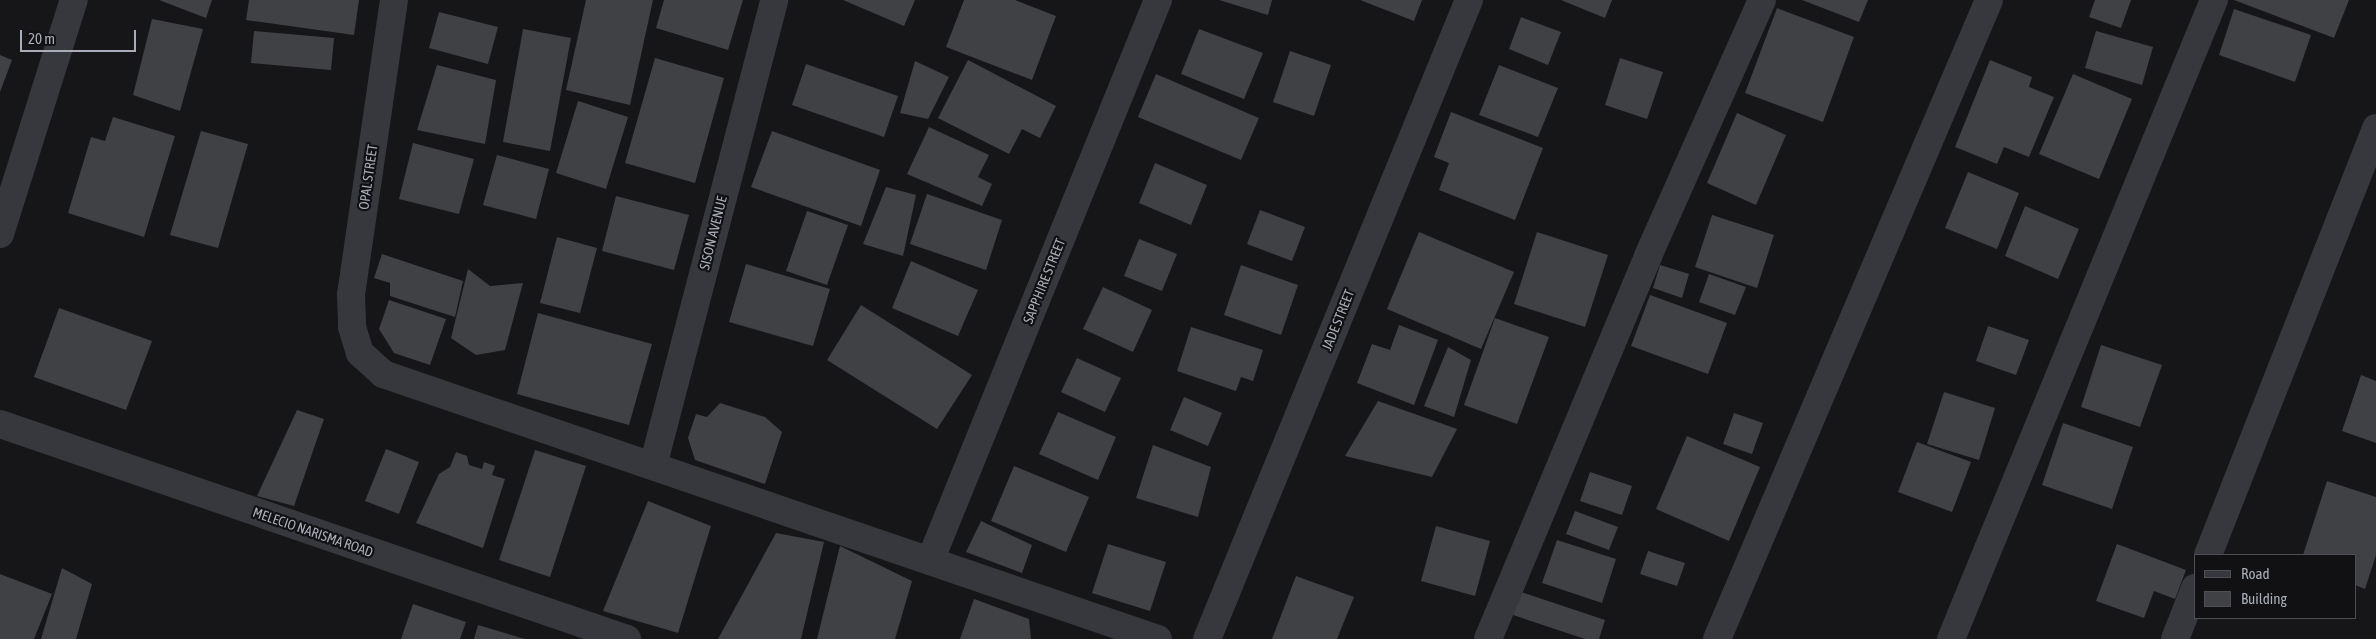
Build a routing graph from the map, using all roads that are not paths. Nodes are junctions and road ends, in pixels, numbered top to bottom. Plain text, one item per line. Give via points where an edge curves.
1 (74, 0) edge
2 (394, 0) edge
3 (774, 0) edge
4 (1158, 0) edge
5 (1469, 0) edge
6 (1762, 0) edge
7 (1989, 0) edge
8 (2214, 0) edge
9 (2376, 128) edge
10 (0, 234) edge
11 (0, 424) edge
12 (653, 466) junction
13 (2208, 554) edge
14 (930, 561) junction
15 (2194, 591) edge
16 (627, 639) edge
17 (1158, 639) edge
18 (1207, 639) edge
19 (1488, 639) edge
20 (1717, 639) edge
21 (1951, 639) edge
22 (2175, 639) edge

1 - 10 street
2 - 12 street, OPAL STREET via 350,294 352,327 360,353 383,374 413,386
3 - 12 street, SISON AVENUE
4 - 14 street, SAPPHIRE STREET
5 - 18 street, JADE STREET
6 - 19 street via 1648,256
7 - 20 street
8 - 21 street
9 - 13 street
11 - 16 street, MELECIO NARISMA ROAD
12 - 14 street
14 - 17 street
15 - 22 street

